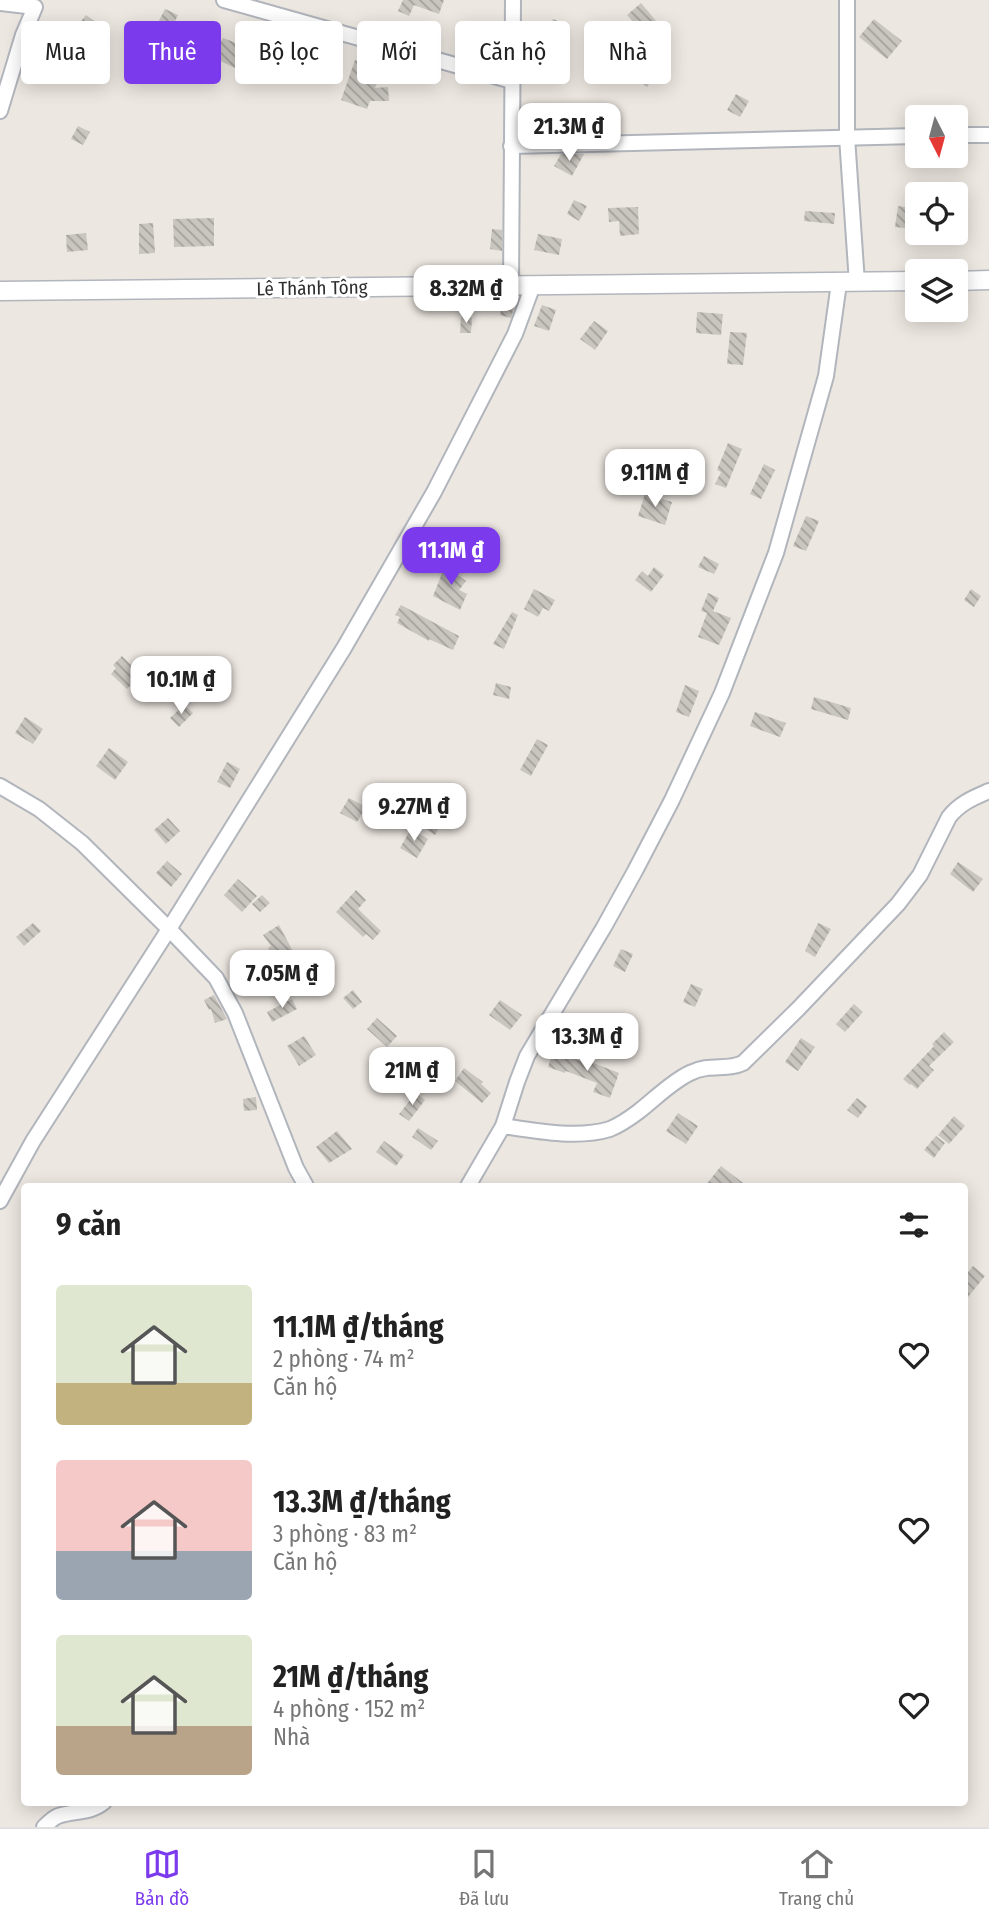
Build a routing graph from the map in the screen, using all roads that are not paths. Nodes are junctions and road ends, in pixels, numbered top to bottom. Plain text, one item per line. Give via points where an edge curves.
1 (223, 0) edge
2 (513, 0) edge
3 (847, 0) edge
4 (0, 3) edge
5 (36, 3) edge
6 (513, 21) edge
7 (455, 65) edge
8 (512, 84) edge
9 (0, 111) edge
10 (968, 135) edge
11 (989, 135) edge
12 (905, 136) edge
13 (847, 137) junction
14 (511, 146) junction
15 (989, 280) edge
16 (905, 281) edge
17 (968, 281) edge
18 (848, 283) junction
19 (533, 285) junction
20 (511, 286) junction
21 (0, 291) edge
22 (0, 786) edge
23 (989, 791) edge
24 (169, 929) junction
25 (503, 1126) junction
26 (304, 1183) edge
27 (470, 1183) edge
28 (0, 1202) edge
29 (99, 1806) edge
30 (44, 1827) edge

1 - 7 street
2 - 6 street
3 - 13 street
4 - 5 street
5 - 9 street
8 - 14 street
10 - 11 street
12 - 13 street
13 - 14 street
13 - 18 street
14 - 20 street
15 - 17 street
16 - 18 street, Lê Thánh Tông
18 - 19 street, Lê Thánh Tông
18 - 25 street via 779,540 722,693 610,916 527,1056
19 - 20 street, Lê Thánh Tông
19 - 24 street via 515,334 433,492 337,659
20 - 21 street, Lê Thánh Tông
22 - 24 street via 82,843
23 - 25 street via 955,809 920,875 898,904 743,1063 692,1071 611,1128 548,1133
24 - 26 street via 216,978 227,997
24 - 28 street via 33,1141
25 - 27 street
29 - 30 street via 56,1817

